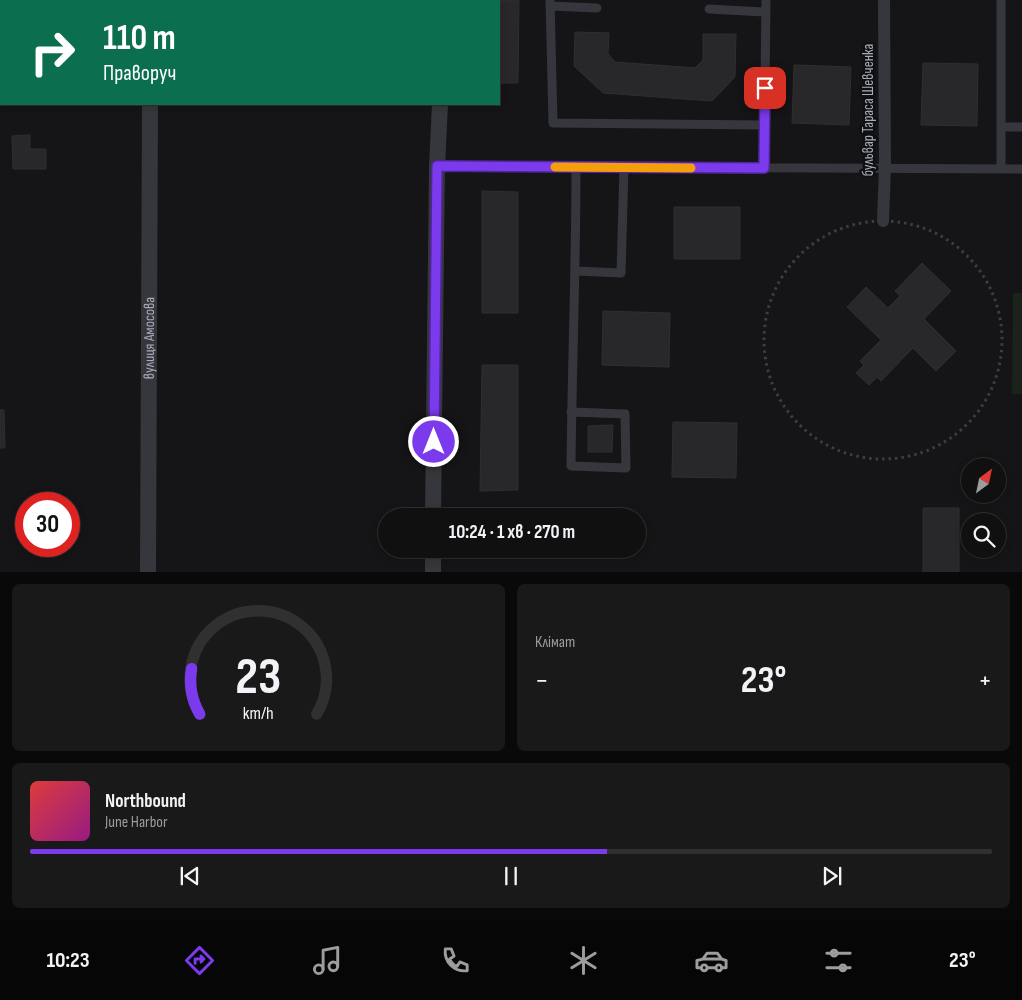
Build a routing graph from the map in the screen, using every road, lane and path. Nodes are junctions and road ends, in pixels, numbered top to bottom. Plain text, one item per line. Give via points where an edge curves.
1 (766, 0) edge
2 (884, 0) edge
3 (1001, 0) edge
4 (550, 3) edge
5 (597, 8) dead end
6 (709, 9) dead end
7 (766, 12) junction
8 (150, 105) edge
9 (440, 105) edge
10 (765, 125) junction
11 (1001, 127) junction
12 (1022, 128) edge
13 (437, 166) junction
14 (576, 167) junction
15 (624, 167) junction
16 (764, 168) junction
17 (885, 168) junction
18 (1001, 169) junction
19 (1022, 169) edge
20 (883, 221) junction
21 (576, 271) junction
22 (571, 412) junction
23 (433, 508) edge
24 (433, 558) edge
25 (148, 572) edge
26 (434, 572) edge

1 - 7 lane
2 - 17 street, бульвар Тараса Шевченка
3 - 11 lane
4 - 5 lane
4 - 10 lane via 553,123
6 - 7 lane
7 - 10 lane
8 - 25 street, вулиця Амосова
9 - 13 street
10 - 16 lane
11 - 12 lane
11 - 18 lane
13 - 14 lane
13 - 23 street
14 - 15 lane
14 - 21 lane
15 - 16 lane
15 - 21 lane via 621,272
16 - 17 lane
17 - 18 lane
17 - 20 street, бульвар Тараса Шевченка
18 - 19 lane
20 - 20 path via 922,227 957,246 984,276 999,312 1002,352 992,390 970,423 938,446 900,458 861,458 824,444 794,420 773,387 763,349 767,310 783,274 810,245 844,227
21 - 22 lane
22 - 22 lane via 571,466 626,468 625,414
24 - 26 street

